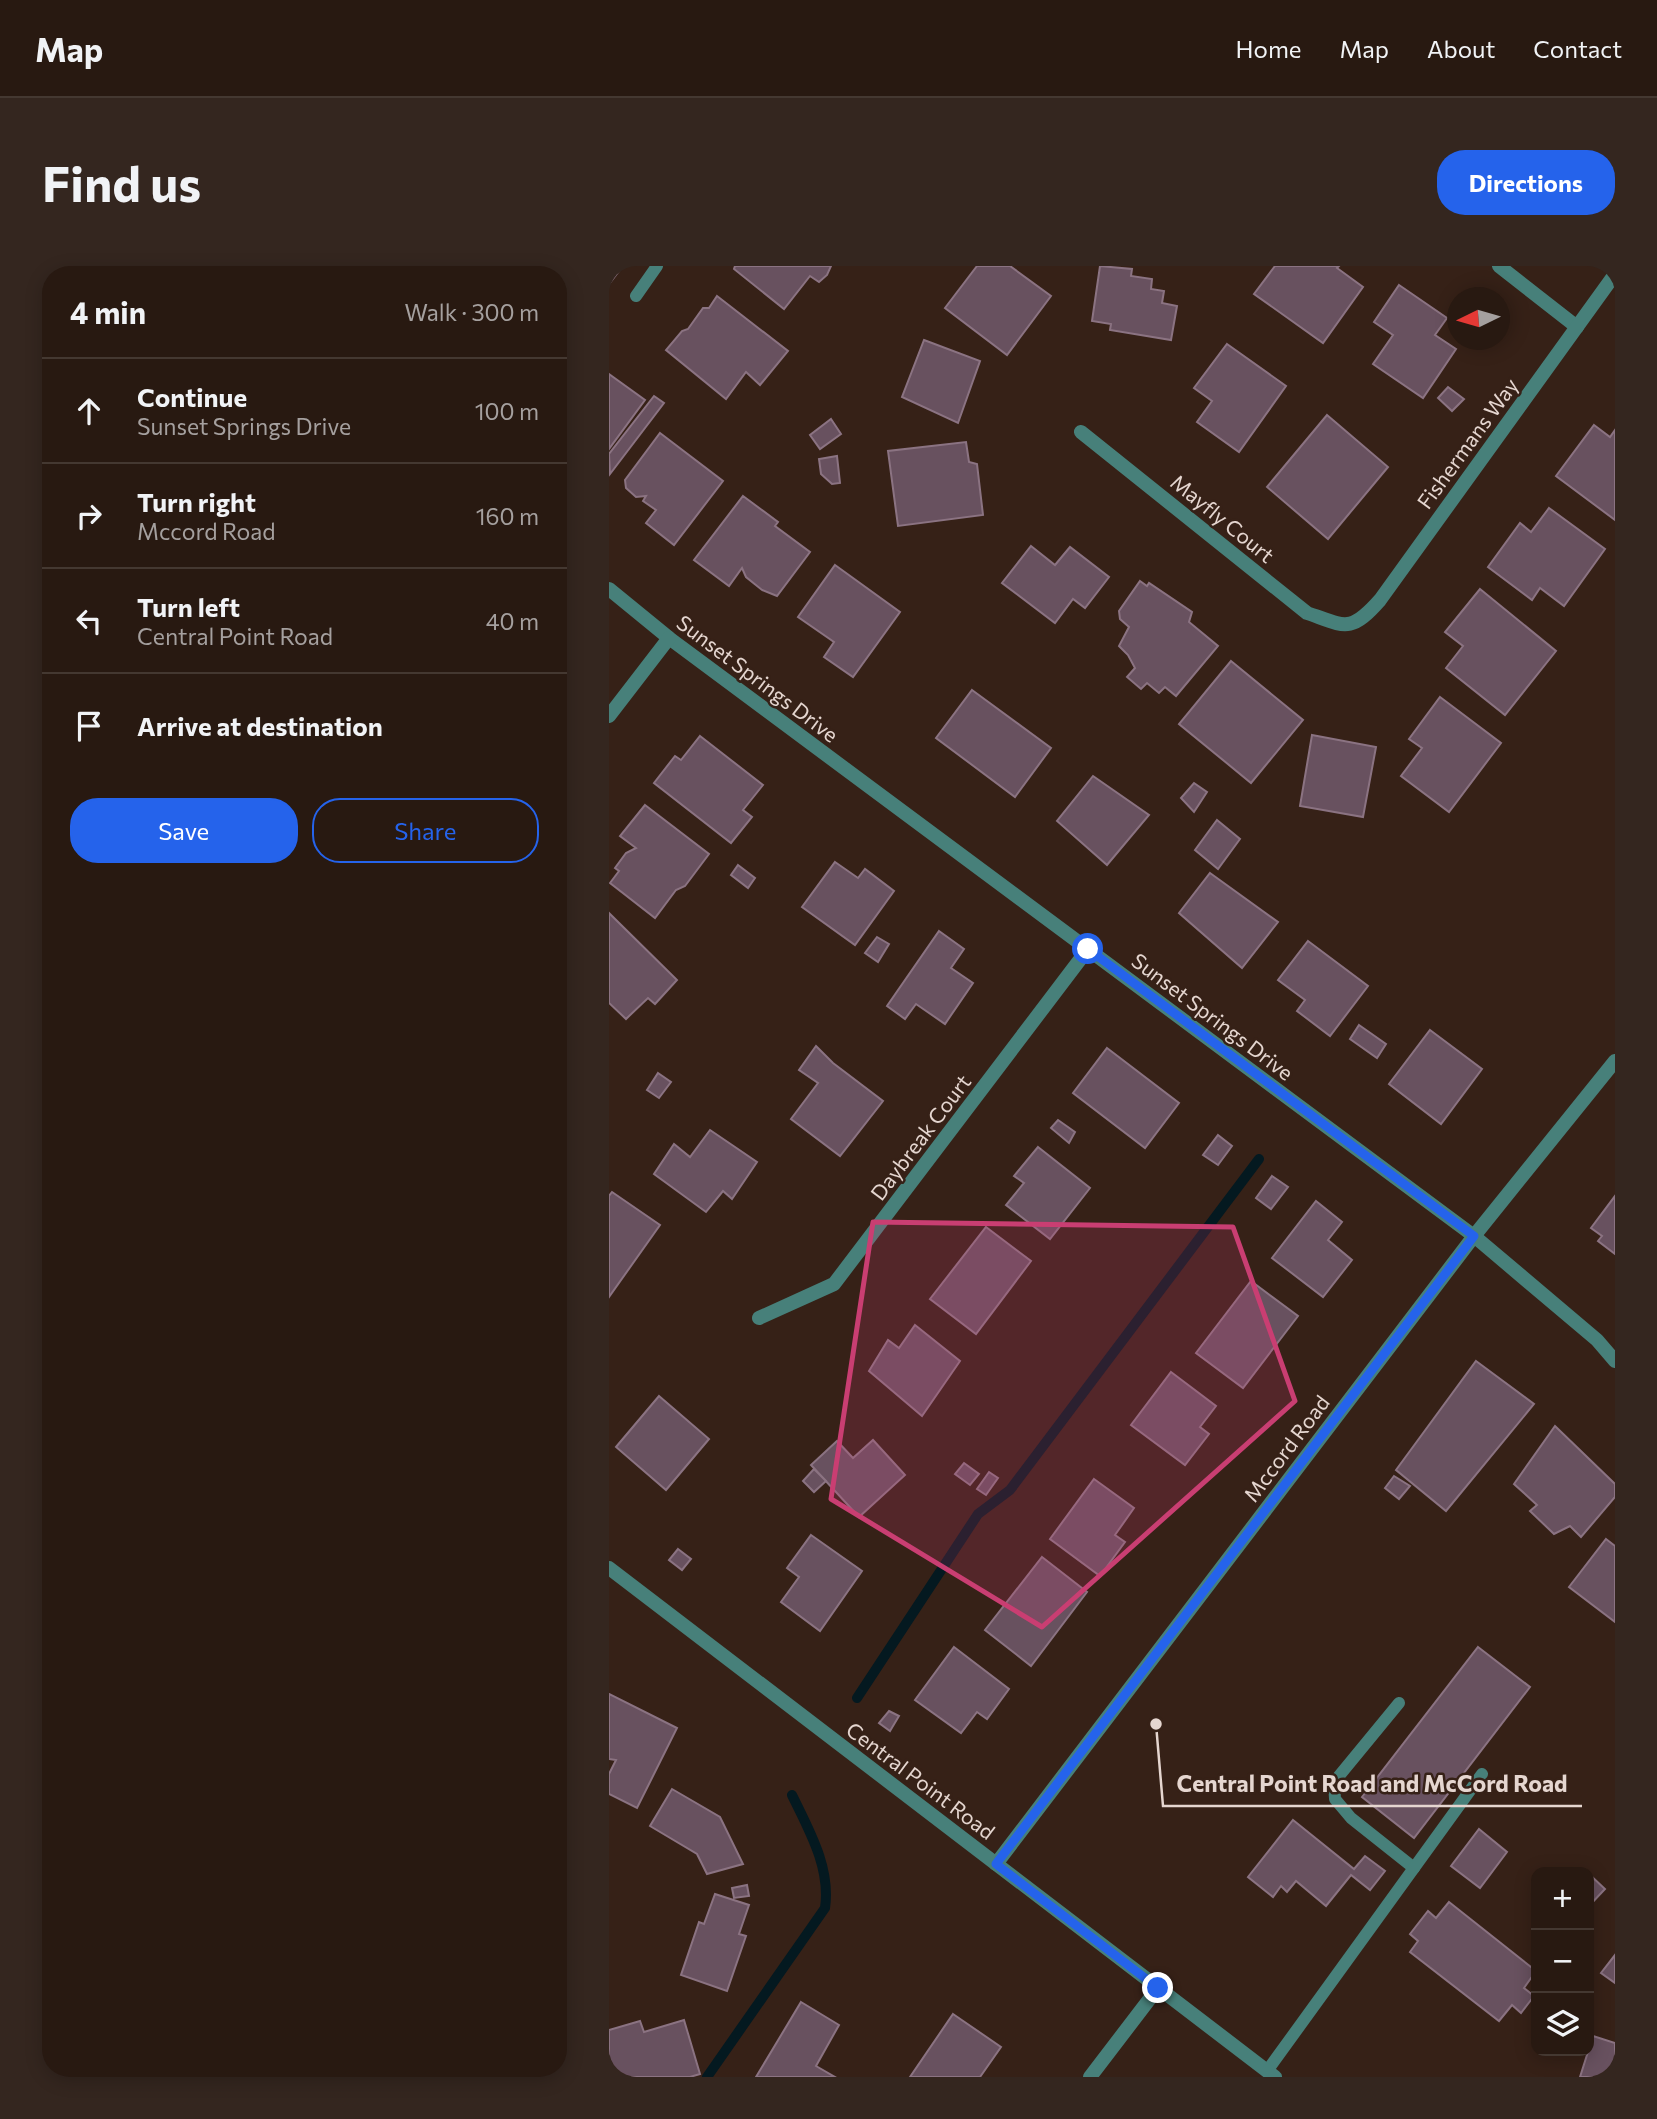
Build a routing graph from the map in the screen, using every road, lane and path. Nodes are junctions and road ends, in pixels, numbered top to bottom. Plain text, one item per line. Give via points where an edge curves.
1 (657, 266) edge
2 (1499, 266) edge
3 (1615, 274) edge
4 (636, 296) dead end
5 (1577, 327) junction
6 (1081, 432) dead end
7 (609, 589) edge
8 (1344, 625) joint
9 (669, 638) junction
10 (609, 716) edge
11 (1088, 949) junction
12 (1615, 1061) edge
13 (1474, 1236) junction
14 (759, 1318) dead end
15 (1615, 1362) edge
16 (609, 1568) edge
17 (1399, 1703) dead end
18 (1482, 1774) dead end
19 (996, 1864) junction
20 (1414, 1868) junction
21 (1158, 1988) junction
22 (1271, 2074) edge
23 (1090, 2077) edge

1 - 4 lane
2 - 5 street
3 - 5 street, Fishermans Way
5 - 8 street, Fishermans Way via 1380,600 1364,618
6 - 8 street, Mayfly Court via 1307,613
7 - 9 street, Sunset Springs Drive
9 - 10 street
9 - 11 street, Sunset Springs Drive
11 - 13 street, Sunset Springs Drive
11 - 14 street, Daybreak Court via 834,1284
12 - 13 street, Mccord Road
13 - 15 street, Sunset Springs Drive via 1597,1340
13 - 19 street, Mccord Road
16 - 19 street, Central Point Road
17 - 20 lane via 1334,1782 1335,1799 1351,1818
18 - 20 lane
19 - 21 street, Central Point Road
20 - 22 lane
21 - 22 street, Central Point Road
21 - 23 street

